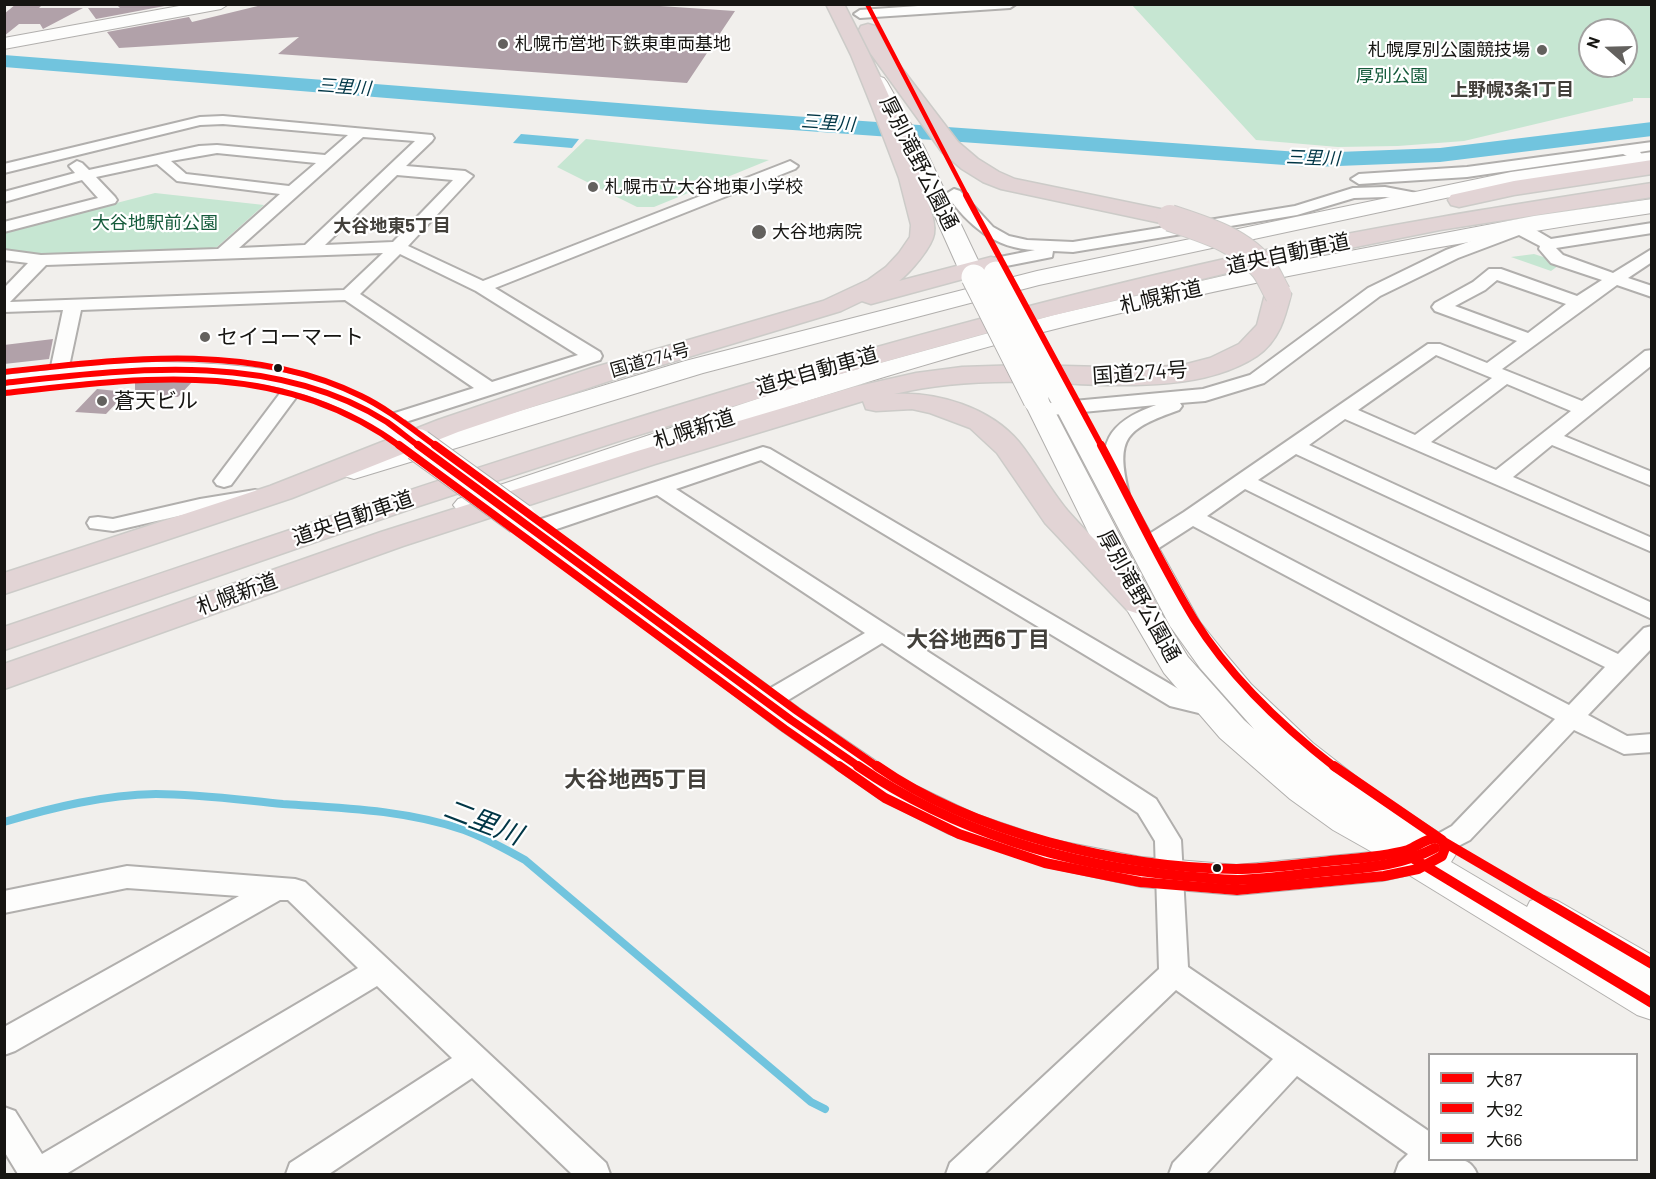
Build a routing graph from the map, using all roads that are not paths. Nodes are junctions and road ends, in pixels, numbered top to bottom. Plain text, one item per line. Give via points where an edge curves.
1 (221, 4) edge
2 (835, 4) edge
3 (1010, 4) edge
4 (896, 8) edge
5 (857, 9) edge
6 (4, 44) edge
7 (871, 55) junction
8 (899, 104) junction
9 (359, 133) junction
10 (1652, 146) edge
11 (914, 147) junction
12 (67, 153) junction
13 (159, 158) junction
14 (326, 160) junction
15 (1644, 162) edge
16 (790, 166) dead end
17 (4, 169) edge
18 (394, 170) junction
19 (85, 176) junction
20 (1357, 179) dead end
21 (1652, 190) edge
22 (290, 191) junction
23 (954, 194) junction
24 (4, 197) edge
25 (1416, 197) junction
26 (1652, 206) edge
27 (1527, 226) junction
28 (4, 227) edge
29 (1652, 228) edge
30 (1549, 244) junction
31 (398, 248) junction
32 (1073, 248) junction
33 (309, 251) junction
34 (223, 253) junction
35 (1652, 254) edge
36 (4, 255) edge
37 (42, 260) junction
38 (983, 271) junction
39 (1616, 279) junction
40 (482, 286) junction
41 (1652, 292) edge
42 (350, 295) junction
43 (4, 297) edge
44 (1579, 303) junction
45 (73, 305) junction
46 (832, 306) junction
47 (4, 307) edge
48 (1531, 340) junction
49 (1652, 355) edge
50 (1497, 374) junction
51 (58, 376) junction
52 (4, 383) edge
53 (297, 384) junction
54 (489, 389) junction
55 (1204, 395) junction
56 (1052, 403) junction
57 (1584, 410) junction
58 (1344, 411) junction
59 (755, 425) junction
60 (392, 426) junction
61 (1550, 437) junction
62 (1417, 444) junction
63 (1295, 446) junction
64 (1498, 479) junction
65 (1651, 480) edge
66 (224, 481) dead end
67 (1244, 481) junction
68 (659, 487) junction
69 (281, 492) junction
70 (1123, 509) junction
71 (1192, 517) junction
72 (98, 523) dead end
73 (527, 524) junction
74 (390, 540) junction
75 (1652, 546) edge
76 (1143, 548) junction
77 (4, 584) edge
78 (1139, 603) junction
79 (1652, 612) edge
80 (4, 619) edge
81 (1652, 633) edge
82 (880, 634) junction
83 (4, 639) edge
84 (1620, 665) junction
85 (4, 677) edge
86 (766, 702) junction
87 (1211, 708) junction
88 (1569, 718) junction
89 (1652, 743) edge
90 (1424, 854) junction
91 (1170, 875) junction
92 (276, 889) junction
93 (4, 902) edge
94 (379, 970) junction
95 (1174, 973) junction
96 (1652, 976) edge
97 (1652, 1003) edge
98 (4, 1042) edge
99 (1294, 1058) junction
100 (474, 1060) junction
101 (4, 1121) edge
102 (1428, 1150) edge
103 (1428, 1153) edge
104 (1442, 1161) edge
105 (582, 1171) edge
106 (37, 1174) edge
107 (302, 1174) edge
108 (962, 1174) edge
109 (1185, 1174) edge
110 (1410, 1174) edge
111 (1461, 1174) edge

1 - 6 street
2 - 7 highway
3 - 4 street
4 - 5 street
5 - 7 highway
7 - 8 highway, 国道274号
7 - 8 highway, 国道274号
8 - 11 highway, 国道274号
8 - 11 street, 厚別滝野公園通
8 - 59 highway, 国道274号, bridge via 991,177 1170,218 1206,230 1264,268 1278,294 1277,312 1262,339 1249,349 1218,364 1187,372 1132,378 1037,374 939,377 868,392
9 - 12 street via 200,121
9 - 14 street
9 - 18 street via 427,138
10 - 15 street
11 - 23 street, 厚別滝野公園通
11 - 38 street, 厚別滝野公園通
11 - 46 highway, 国道274号 via 924,225 921,237 895,272
12 - 17 street
12 - 19 street
13 - 14 street via 217,149
13 - 19 street
13 - 22 street via 182,178
14 - 22 street
15 - 20 street
15 - 25 street via 1511,178
15 - 80 highway, 道央自動車道 via 1488,204 1326,232 1037,296 816,355 487,456
16 - 40 street
18 - 31 street via 465,177
18 - 33 street
19 - 24 street
19 - 28 street via 109,200
21 - 83 highway, 道央自動車道 via 1338,243 978,326 687,409
22 - 34 street
23 - 32 street via 987,230 1003,239
23 - 38 street, 厚別滝野公園通
25 - 32 street via 1385,192 1353,193 1287,212
25 - 69 street via 1158,250 905,311 694,367
26 - 27 street, 札幌新道
27 - 30 street
27 - 55 street via 1452,254 1374,292 1257,379
27 - 74 street, 札幌新道 via 1240,279 969,345 799,394 504,492
29 - 30 street
30 - 39 street via 1547,249 1557,259
31 - 33 street
31 - 40 street
31 - 42 street
32 - 38 street
33 - 34 street
34 - 37 street
35 - 39 street
36 - 37 street
37 - 43 street
38 - 46 highway
38 - 56 street, 厚別滝野公園通, bridge
39 - 41 street
39 - 44 street
40 - 54 street via 593,356
42 - 45 street
42 - 54 street
44 - 48 street
44 - 48 street via 1495,273 1442,307
45 - 47 street
45 - 51 street
46 - 69 highway, 国道274号 via 602,374 448,426
48 - 50 street
49 - 57 street
50 - 57 street
50 - 58 street via 1434,348
50 - 62 street
51 - 52 street
51 - 53 street via 164,369 242,374
53 - 60 street via 354,404
53 - 66 street
54 - 60 street
55 - 56 street
55 - 70 street via 1151,413 1114,440 1112,452
56 - 70 street, 厚別滝野公園通
56 - 78 street, 厚別滝野公園通
57 - 61 street
58 - 62 street
58 - 63 street
59 - 74 highway, 国道274号
59 - 78 highway via 871,404 912,401 980,422 1008,447 1056,516
60 - 73 street, bridge
61 - 64 street
61 - 65 street
62 - 64 street
63 - 67 street
63 - 79 street
64 - 75 street
67 - 71 street
67 - 84 street
68 - 73 street
68 - 82 street
68 - 87 street via 763,453 1179,700
69 - 72 street via 113,525
69 - 77 highway
70 - 76 street, 厚別滝野公園通
71 - 76 street
71 - 88 street
73 - 86 street
74 - 85 highway, 札幌新道
76 - 90 street, 厚別滝野公園通 via 1186,626 1209,658 1268,723
78 - 87 street, 厚別滝野公園通 via 1176,665
81 - 84 street
82 - 86 street
82 - 91 street via 1146,806 1168,840
84 - 88 street
86 - 91 street via 891,789 962,824 1047,853
87 - 90 street, 厚別滝野公園通 via 1303,790 1346,820
88 - 89 street via 1624,745
88 - 90 street via 1461,833
90 - 91 street via 1382,866 1237,880
90 - 96 street, 厚別滝野公園通
90 - 97 street, 厚別滝野公園通
91 - 95 street
92 - 93 street via 127,878
92 - 94 street via 295,890
92 - 98 street
94 - 100 street
94 - 106 street
95 - 99 street
95 - 108 street
99 - 102 street
99 - 109 street
100 - 105 street
100 - 107 street
101 - 106 street
103 - 110 street
104 - 111 street

